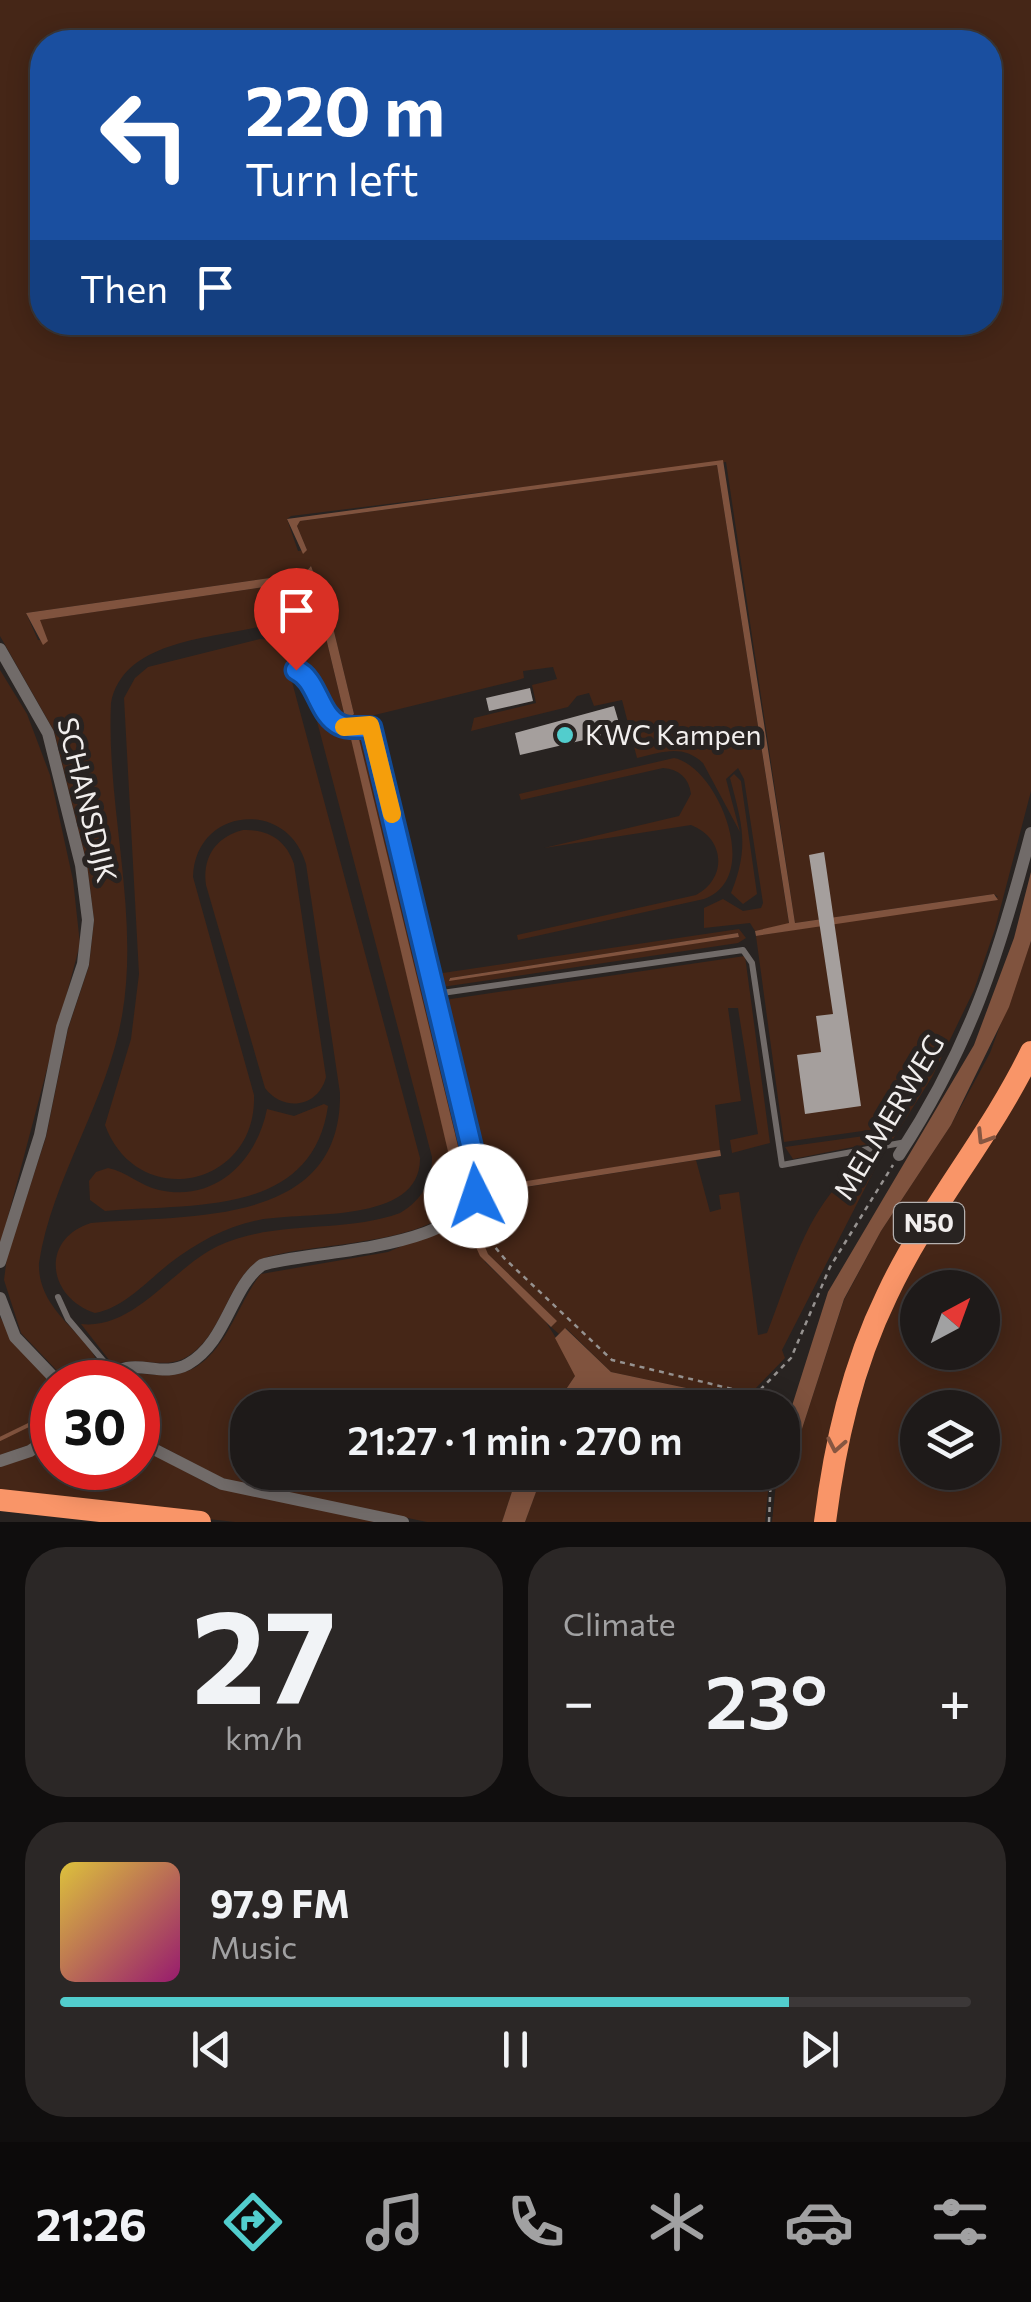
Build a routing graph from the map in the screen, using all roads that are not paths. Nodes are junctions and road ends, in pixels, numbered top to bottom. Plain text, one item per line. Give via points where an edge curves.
1 (0, 649) edge
2 (296, 670) dead end
3 (370, 725) joint
4 (1031, 833) edge
5 (435, 994) junction
6 (1031, 1052) edge
7 (903, 1148) joint
8 (0, 1262) edge
9 (58, 1297) dead end
10 (0, 1298) edge
11 (37, 1360) edge
12 (103, 1360) edge
13 (160, 1367) edge
14 (30, 1451) edge
15 (160, 1452) edge
16 (0, 1461) edge
17 (0, 1500) edge
18 (200, 1522) edge
19 (403, 1522) edge
20 (825, 1522) edge

1 - 8 street, SCHANSDIJK via 48,733 88,920 40,1135
2 - 3 lane via 334,721 349,728
3 - 5 street
4 - 7 street, MELMERWEG via 985,995 942,1088
5 - 7 lane via 743,950 752,963 782,1165
5 - 13 street via 478,1174 472,1202 457,1216 386,1246 262,1265 196,1358
6 -> 20 highway, N50 via 886,1296 845,1404
9 - 12 lane
10 - 11 street via 15,1337
14 - 16 street
15 - 19 street via 222,1484
17 - 18 highway

